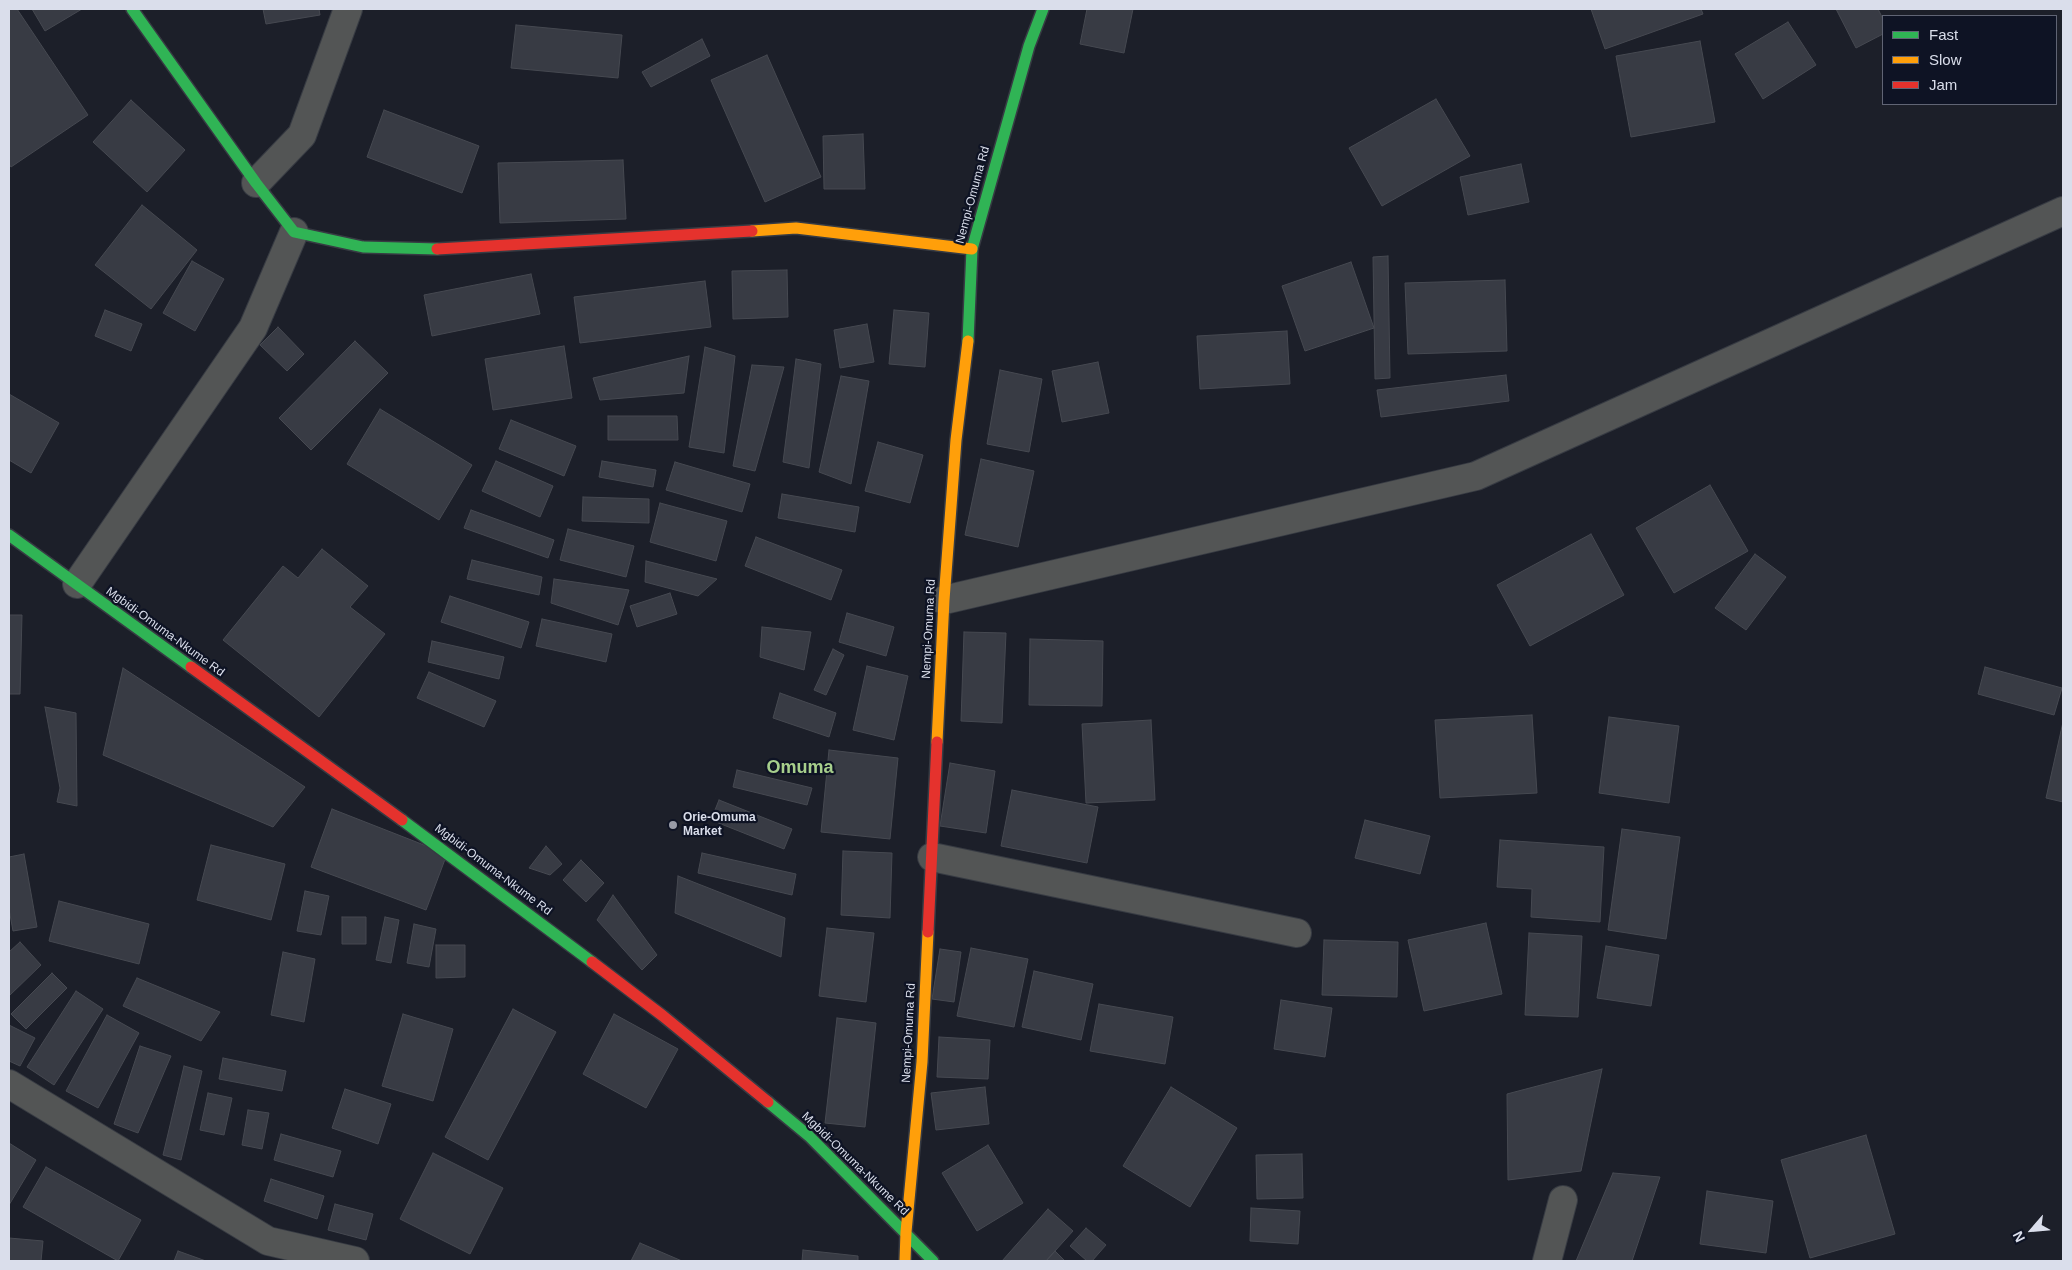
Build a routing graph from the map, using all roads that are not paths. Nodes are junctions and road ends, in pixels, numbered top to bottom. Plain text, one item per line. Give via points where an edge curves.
1 (132, 9) edge
2 (348, 9) edge
3 (1043, 9) edge
4 (256, 183) junction
5 (2063, 211) edge
6 (294, 232) junction
7 (972, 249) junction
8 (9, 535) edge
9 (76, 584) junction
10 (944, 600) junction
11 (932, 857) junction
12 (1297, 933) dead end
13 (9, 1084) edge
14 (1563, 1200) dead end
15 (906, 1232) junction
16 (355, 1261) edge
17 (905, 1261) edge
18 (933, 1261) edge
19 (1546, 1261) edge

1 - 4 street
2 - 4 street via 302,135
3 - 7 street, Nempi-Omuma Rd
4 - 6 street
5 - 10 street via 1476,476
6 - 7 street via 363,247 428,250 796,228
6 - 9 street via 253,328
7 - 10 street, Nempi-Omuma Rd via 970,320 956,440
8 - 9 street, Mgbidi-Omuma-Nkume Rd
9 - 15 street, Mgbidi-Omuma-Nkume Rd via 470,869 663,1016 809,1136
10 - 11 street, Nempi-Omuma Rd
11 - 12 street
11 - 15 street, Nempi-Omuma Rd via 922,1062
13 - 16 street via 268,1241
14 - 19 street
15 - 17 street, Nempi-Omuma Rd
15 - 18 street, Mgbidi-Omuma-Nkume Rd

